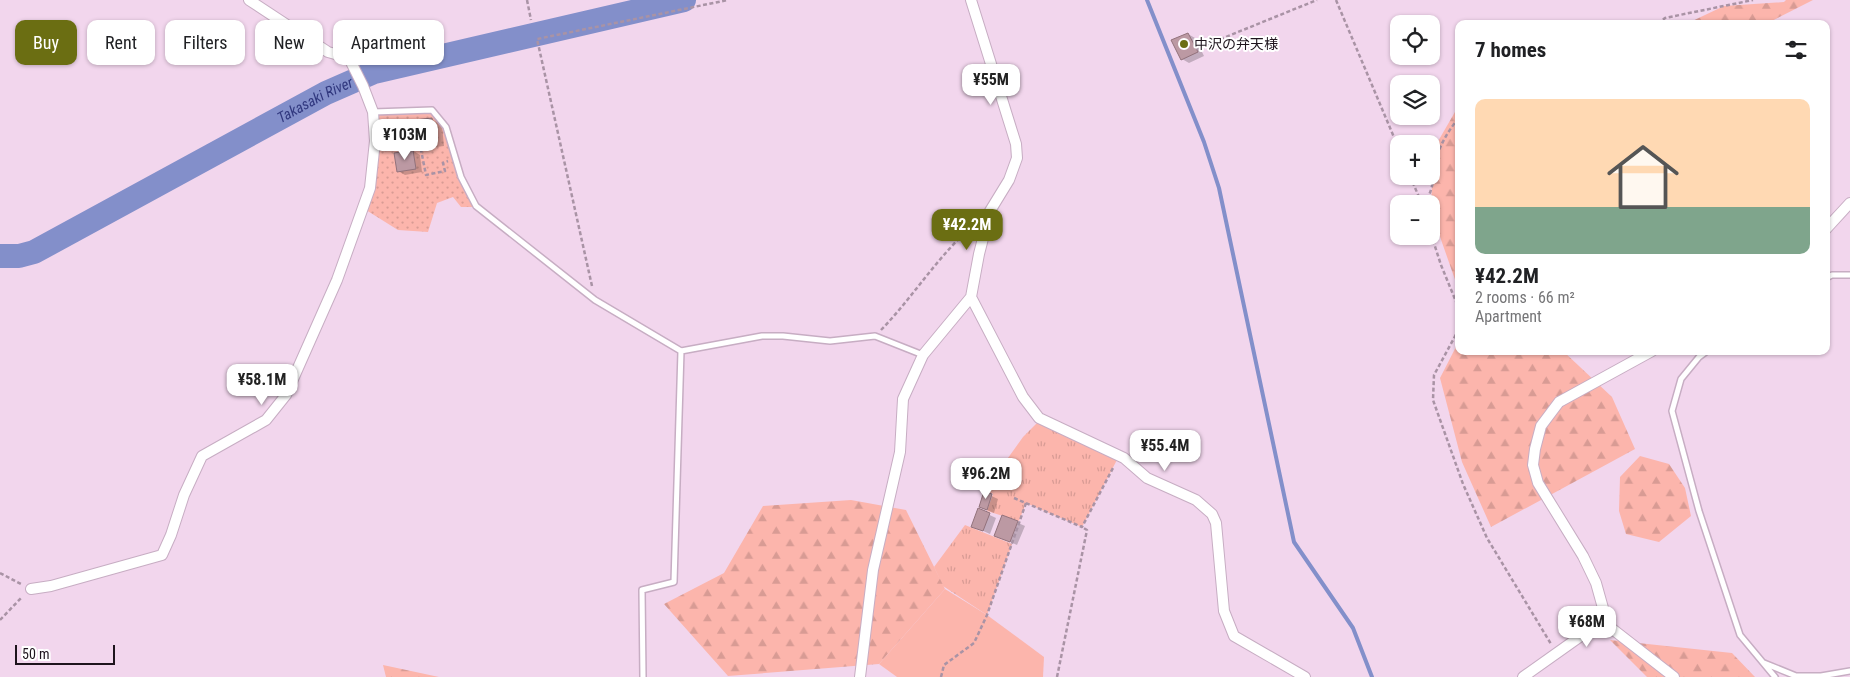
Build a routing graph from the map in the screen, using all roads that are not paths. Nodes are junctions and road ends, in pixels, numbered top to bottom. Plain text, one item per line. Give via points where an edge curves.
1 (249, 0) edge
2 (971, 0) edge
3 (373, 112) junction
4 (1850, 203) edge
5 (1830, 225) edge
6 (1850, 275) edge
7 (1830, 276) edge
8 (971, 297) junction
9 (681, 351) junction
10 (923, 355) junction
11 (1645, 355) edge
12 (1702, 355) edge
13 (31, 589) road end
14 (1602, 621) junction
15 (1762, 662) junction
16 (1850, 671) edge
17 (643, 677) edge
18 (860, 677) edge
19 (1305, 677) edge
20 (1522, 677) edge
21 (1674, 677) edge
22 (1775, 677) edge

1 - 3 street via 328,52 349,58
2 - 8 street via 1016,144 1017,158 990,211
3 - 9 lane via 432,110 446,126 462,177 476,206 595,300
3 - 13 street via 375,141 370,188 338,280 286,395 266,420 202,456 162,555
4 - 5 street
6 - 7 lane
8 - 10 street
8 - 19 street via 1023,397 1039,418 1119,456 1147,478 1196,500 1212,514 1216,523 1224,611 1234,636
9 - 10 lane via 762,336 830,341 875,336
9 - 17 lane via 674,582 642,590
10 - 18 street via 903,399 900,452 873,570
11 - 14 street via 1559,402 1541,426 1534,450 1533,465 1538,483 1596,583 1603,608
12 - 15 lane via 1681,379 1672,411 1699,512 1740,635
14 - 20 street
14 - 21 street
15 - 16 lane via 1796,676
15 - 22 lane

